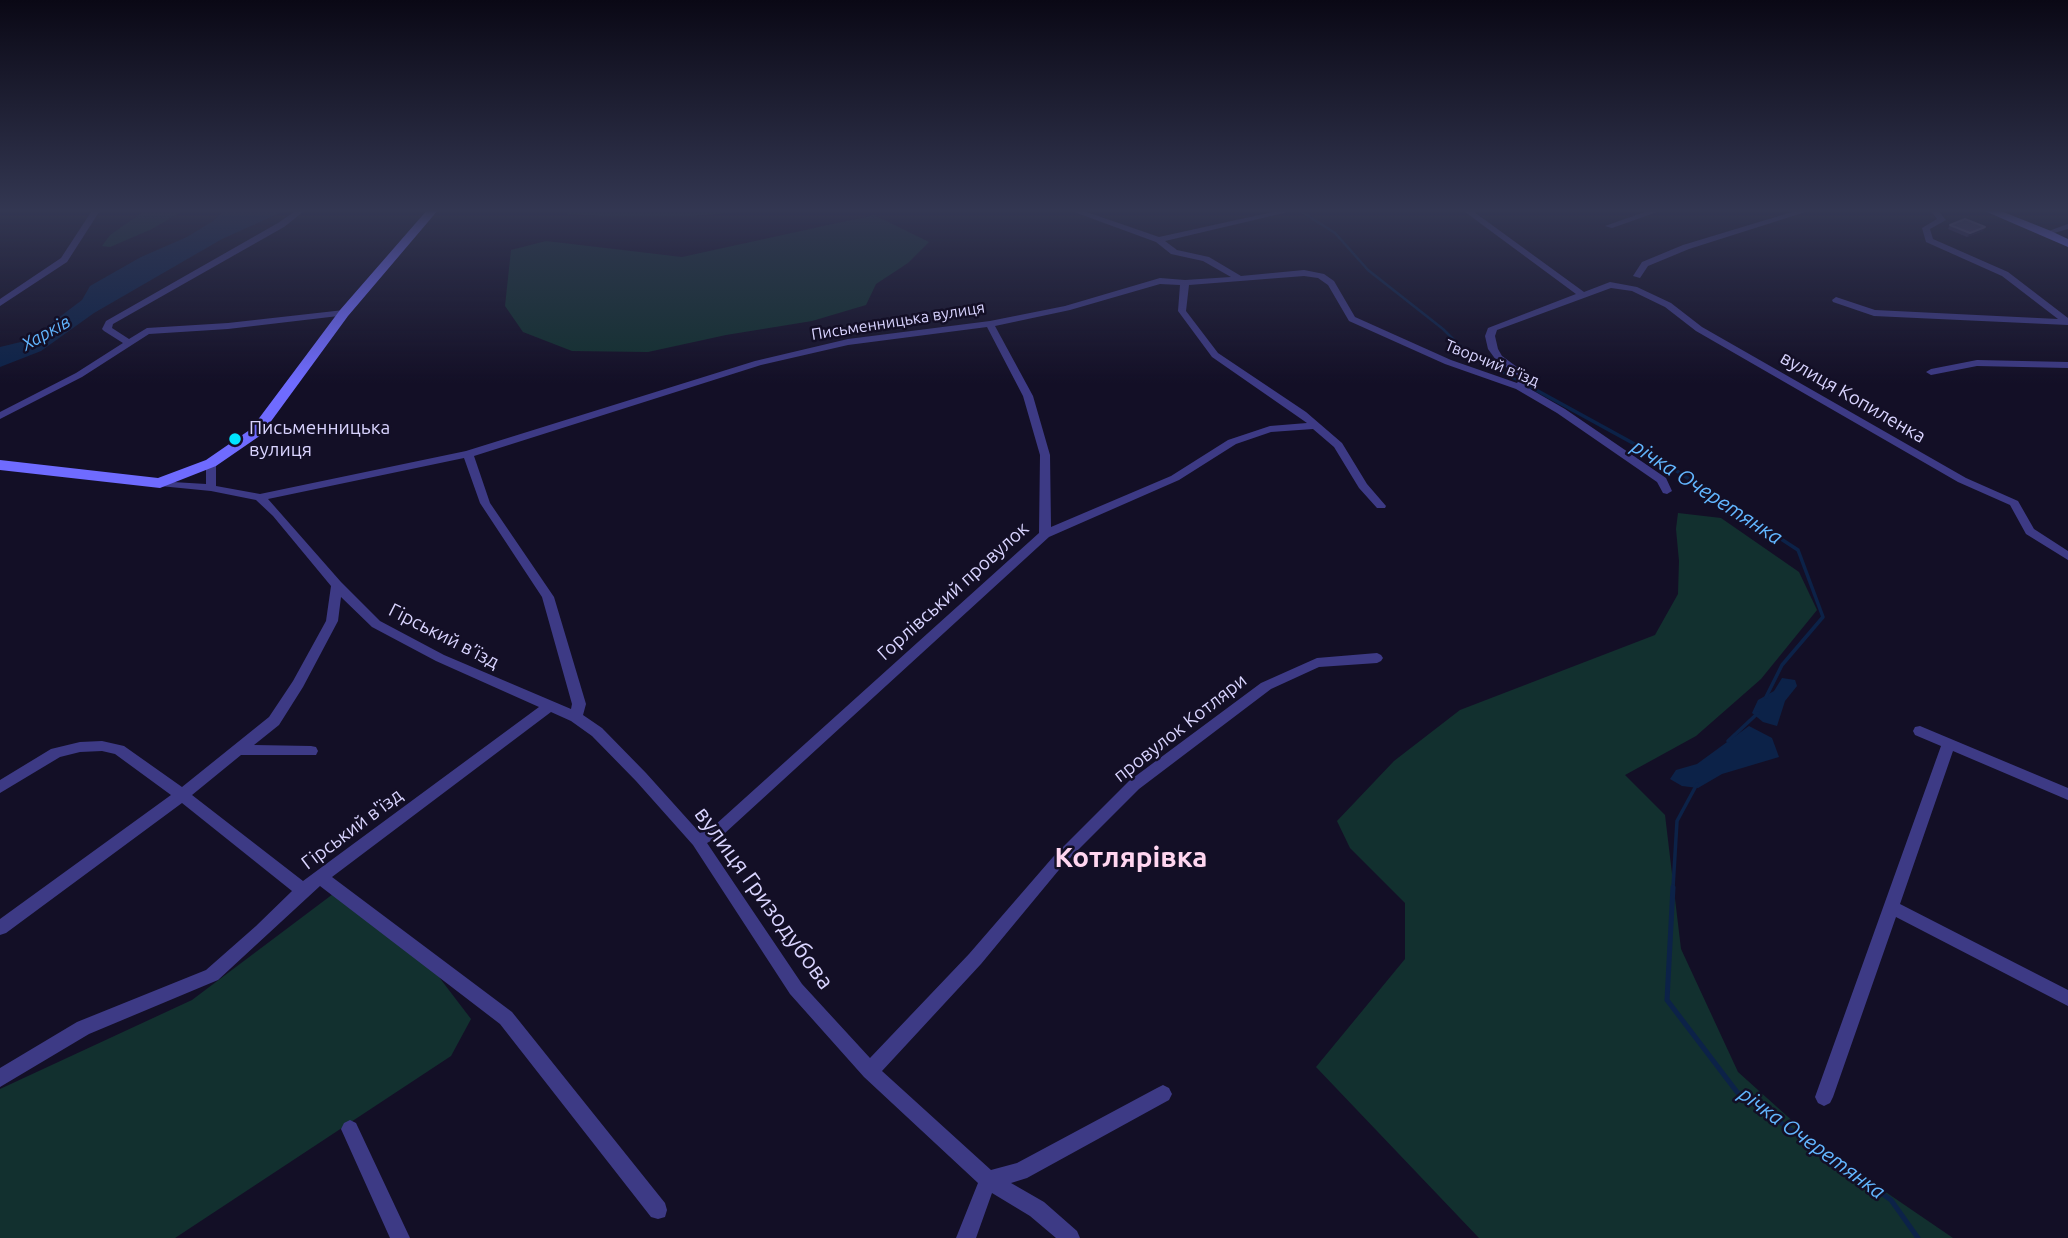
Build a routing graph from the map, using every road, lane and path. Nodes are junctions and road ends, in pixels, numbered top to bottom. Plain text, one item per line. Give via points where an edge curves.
1 (54, 267) edge
2 (208, 267) edge
3 (382, 267) edge
4 (1220, 267) edge
5 (1544, 267) edge
6 (1643, 267) edge
7 (1989, 267) edge
8 (1304, 273) joint
9 (1637, 276) dead end
10 (1241, 279) junction
11 (1185, 283) junction
12 (1610, 285) joint
13 (1581, 294) junction
14 (1836, 300) dead end
15 (0, 303) edge
16 (344, 313) junction
17 (2068, 322) edge
18 (990, 324) junction
19 (128, 342) junction
20 (2068, 365) edge
21 (1931, 372) dead end
22 (1519, 387) junction
23 (0, 416) edge
24 (1314, 426) junction
25 (468, 454) junction
26 (211, 463) junction
27 (0, 465) edge
28 (160, 484) junction
29 (211, 488) junction
30 (1667, 491) dead end
31 (260, 497) junction
32 (1381, 506) dead end
33 (1045, 534) junction
34 (2068, 555) edge
35 (337, 585) junction
36 (1377, 658) dead end
37 (548, 707) junction
38 (576, 717) junction
39 (1920, 731) dead end
40 (1948, 744) junction
41 (241, 750) junction
42 (311, 751) dead end
43 (0, 787) edge
44 (2068, 794) edge
45 (182, 795) junction
46 (698, 841) junction
47 (320, 877) junction
48 (303, 890) junction
49 (1891, 907) junction
50 (0, 928) edge
51 (2068, 998) edge
52 (870, 1071) junction
53 (0, 1078) edge
54 (1163, 1094) dead end
55 (1824, 1097) dead end
56 (350, 1129) dead end
57 (988, 1180) junction
58 (658, 1210) dead end
59 (400, 1238) edge
60 (965, 1238) edge
61 (1070, 1238) edge

1 - 15 street
2 - 19 street via 109,323 107,329
3 - 16 main road
4 - 10 street
5 - 13 street
6 - 9 street
7 - 17 street
8 - 10 street, Письменницька вулиця
8 - 22 street, Творчий в’їзд via 1321,276 1331,284 1352,319 1448,362
10 - 11 street, Письменницька вулиця
11 - 18 street, Письменницька вулиця via 1160,281
11 - 24 street via 1182,311 1215,355
12 - 13 street
12 - 34 street, вулиця Копиленка via 1650,296 1699,330 1962,480 2014,503 2031,531
13 - 22 street via 1493,328 1490,336 1499,358 1527,378
14 - 17 street via 1874,313
16 - 19 street via 152,330
16 - 26 main road via 256,432
18 - 25 street, Письменницька вулиця via 848,342 758,363
18 - 33 street via 1028,396 1045,455
19 - 23 street via 79,375
20 - 21 street via 1977,363
22 - 30 street, Творчий в’їзд via 1618,448 1662,480
24 - 32 street via 1338,445
24 - 33 street, Горлівський провулок via 1270,429 1232,442 1175,478
25 - 31 street, Письменницька вулиця
25 - 38 street via 485,503 548,597 579,704
26 - 28 main road
26 - 29 street
27 - 28 main road
28 - 29 street
29 - 31 street
31 - 35 street, Гірський в’їзд
33 - 46 street, Горлівський провулок via 720,829
35 - 37 street, Гірський в’їзд via 376,624
35 - 41 street via 332,621 298,684 274,721
36 - 52 street, провулок Котляри via 1317,663 1266,686 1134,785 1058,861 975,959
37 - 38 street, Гірський в’їзд
37 - 47 street, Гірський в'їзд
38 - 46 street, вулиця Гризодубова via 597,732
39 - 40 street
40 - 44 street
40 - 49 street
41 - 42 street
41 - 45 street
43 - 45 street, Гірський в'їзд via 56,753 102,746 120,750
45 - 48 street, Гірський в'їзд
45 - 50 street
46 - 52 street, вулиця Гризодубова via 796,989
47 - 48 street, Гірський в'їзд
47 - 58 street via 506,1017
48 - 53 street via 212,975 83,1028
49 - 51 street
49 - 55 street
52 - 57 street, вулиця Гризодубова
54 - 57 street via 1020,1171
56 - 59 street
57 - 60 street
57 - 61 street, вулиця Гризодубова via 1037,1209

